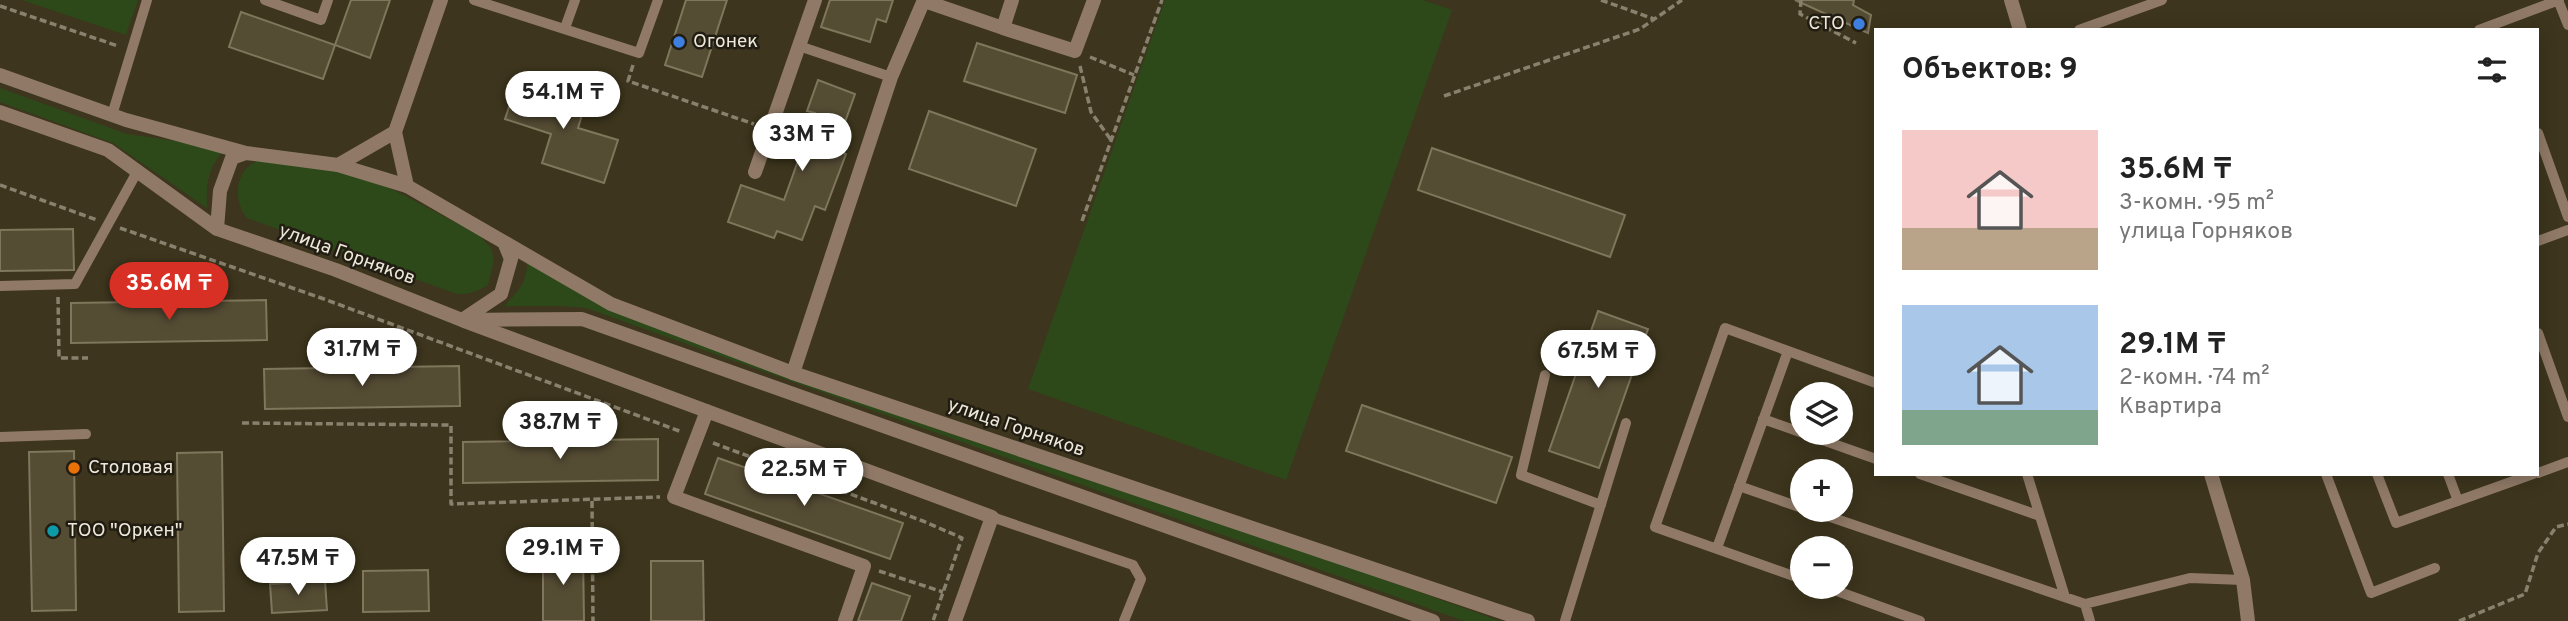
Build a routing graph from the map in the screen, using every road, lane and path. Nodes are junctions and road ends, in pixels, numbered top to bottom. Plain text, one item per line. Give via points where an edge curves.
1 (147, 0) edge
2 (265, 0) edge
3 (328, 0) edge
4 (441, 0) edge
5 (474, 0) edge
6 (575, 0) edge
7 (658, 0) edge
8 (815, 0) edge
9 (924, 0) edge
10 (1012, 0) edge
11 (1094, 0) edge
12 (1162, 0) edge
13 (1601, 0) edge
14 (1682, 0) edge
15 (1801, 0) edge
16 (2011, 0) edge
17 (2162, 0) edge
18 (2558, 0) edge
19 (0, 6) edge
20 (1654, 19) junction
21 (2568, 25) edge
22 (2498, 26) edge
23 (565, 28) junction
24 (1003, 28) junction
25 (2019, 28) edge
26 (2085, 28) edge
27 (1856, 43) dead end
28 (799, 46) junction
29 (130, 50) junction
30 (1075, 51) junction
31 (635, 61) dead end
32 (0, 75) edge
33 (1135, 75) junction
34 (891, 77) junction
35 (1444, 96) dead end
36 (0, 112) edge
37 (112, 115) junction
38 (769, 130) junction
39 (395, 132) junction
40 (2539, 136) edge
41 (1111, 140) junction
42 (246, 153) junction
43 (338, 165) junction
44 (137, 172) junction
45 (755, 173) dead end
46 (0, 185) edge
47 (407, 186) junction
48 (2568, 217) edge
49 (1082, 221) dead end
50 (108, 224) junction
51 (217, 229) junction
52 (2568, 230) edge
53 (2539, 241) edge
54 (504, 242) junction
55 (58, 284) junction
56 (0, 286) edge
57 (462, 320) junction
58 (2539, 336) edge
59 (1788, 351) junction
60 (88, 358) dead end
61 (793, 373) junction
62 (1545, 375) dead end
63 (1874, 382) edge
64 (707, 411) junction
65 (2568, 417) edge
66 (1763, 419) junction
67 (242, 423) dead end
68 (1626, 423) dead end
69 (86, 434) dead end
70 (0, 437) edge
71 (697, 437) junction
72 (1874, 458) edge
73 (2568, 462) edge
74 (2539, 472) edge
75 (1926, 476) edge
76 (2028, 476) edge
77 (2212, 476) edge
78 (2327, 476) edge
79 (2378, 476) edge
80 (2449, 476) edge
81 (2519, 477) edge
82 (1739, 486) junction
83 (674, 497) junction
84 (592, 500) junction
85 (2458, 501) junction
86 (1790, 504) edge
87 (1601, 505) junction
88 (2040, 516) junction
89 (992, 517) junction
90 (1843, 522) edge
91 (2568, 524) edge
92 (1717, 548) junction
93 (864, 566) junction
94 (2435, 568) dead end
95 (1790, 575) edge
96 (2244, 580) junction
97 (943, 592) junction
98 (1853, 597) edge
99 (2064, 597) junction
100 (2085, 604) junction
101 (593, 621) edge
102 (845, 621) edge
103 (933, 621) edge
104 (955, 621) edge
105 (1124, 621) edge
106 (1433, 621) edge
107 (1528, 621) edge
108 (1566, 621) edge
109 (1920, 621) edge
110 (2090, 621) edge
111 (2248, 621) edge
112 (2459, 621) edge

1 - 29 lane
2 - 3 lane via 321,20
4 - 39 street
5 - 23 lane
6 - 23 lane
7 - 23 lane via 639,54
8 - 28 street
9 - 24 street
9 - 34 street
10 - 24 street
11 - 30 street
12 - 33 path
13 - 20 path
14 - 20 path
15 - 27 path via 1800,14
16 - 25 street
17 - 26 lane
18 - 21 lane
18 - 22 lane
19 - 29 path
20 - 35 path via 1640,29
24 - 30 street
28 - 34 lane
28 - 38 street
29 - 37 lane
30 - 33 path
30 - 41 path via 1091,111
31 - 38 path via 628,81
32 - 37 street, улица Горняков
33 - 41 path
34 - 61 street
36 - 44 street, улица Горняков via 108,150
37 - 42 street, улица Горняков
38 - 45 street
39 - 43 street
39 - 47 street
40 - 48 lane
41 - 49 path
42 - 43 street, улица Горняков
42 - 51 street via 232,158 220,191
43 - 47 street, улица Горняков
44 - 50 lane
44 - 51 street, улица Горняков
46 - 50 path
47 - 54 street, улица Горняков
50 - 55 lane via 75,284
50 - 71 path
51 - 57 street, улица Горняков
52 - 53 lane
54 - 57 street via 511,259 500,294
54 - 61 street, улица Горняков via 611,304
55 - 56 lane
55 - 60 path via 59,358
57 - 64 street, улица Горняков
57 - 106 street, улица Горняков via 582,319
58 - 65 lane
59 - 63 lane
59 - 66 lane
59 - 92 lane via 1724,328 1655,527
61 - 107 street, улица Горняков
62 - 87 lane via 1521,475
64 - 71 street
64 - 89 street, улица Горняков
66 - 72 lane
66 - 82 lane
67 - 84 path via 452,425 451,504
68 - 87 lane
69 - 70 lane
71 - 83 street
71 - 97 path via 962,538
73 - 74 lane
75 - 88 lane
76 - 88 lane
77 - 96 street
78 - 94 lane via 2371,593
79 - 85 lane via 2396,523
80 - 85 lane
81 - 85 lane
82 - 86 lane
82 - 92 lane
83 - 84 path
83 - 93 street
84 - 101 path
87 - 108 lane
88 - 99 lane
89 - 104 street
89 - 105 lane via 1133,565 1141,579
90 - 99 lane
91 - 112 path via 2556,527 2538,553 2525,594
92 - 95 lane
93 - 97 path
93 - 102 street
96 - 100 lane via 2190,579
96 - 111 street
97 - 103 path
98 - 109 lane
99 - 100 lane
100 - 110 lane

